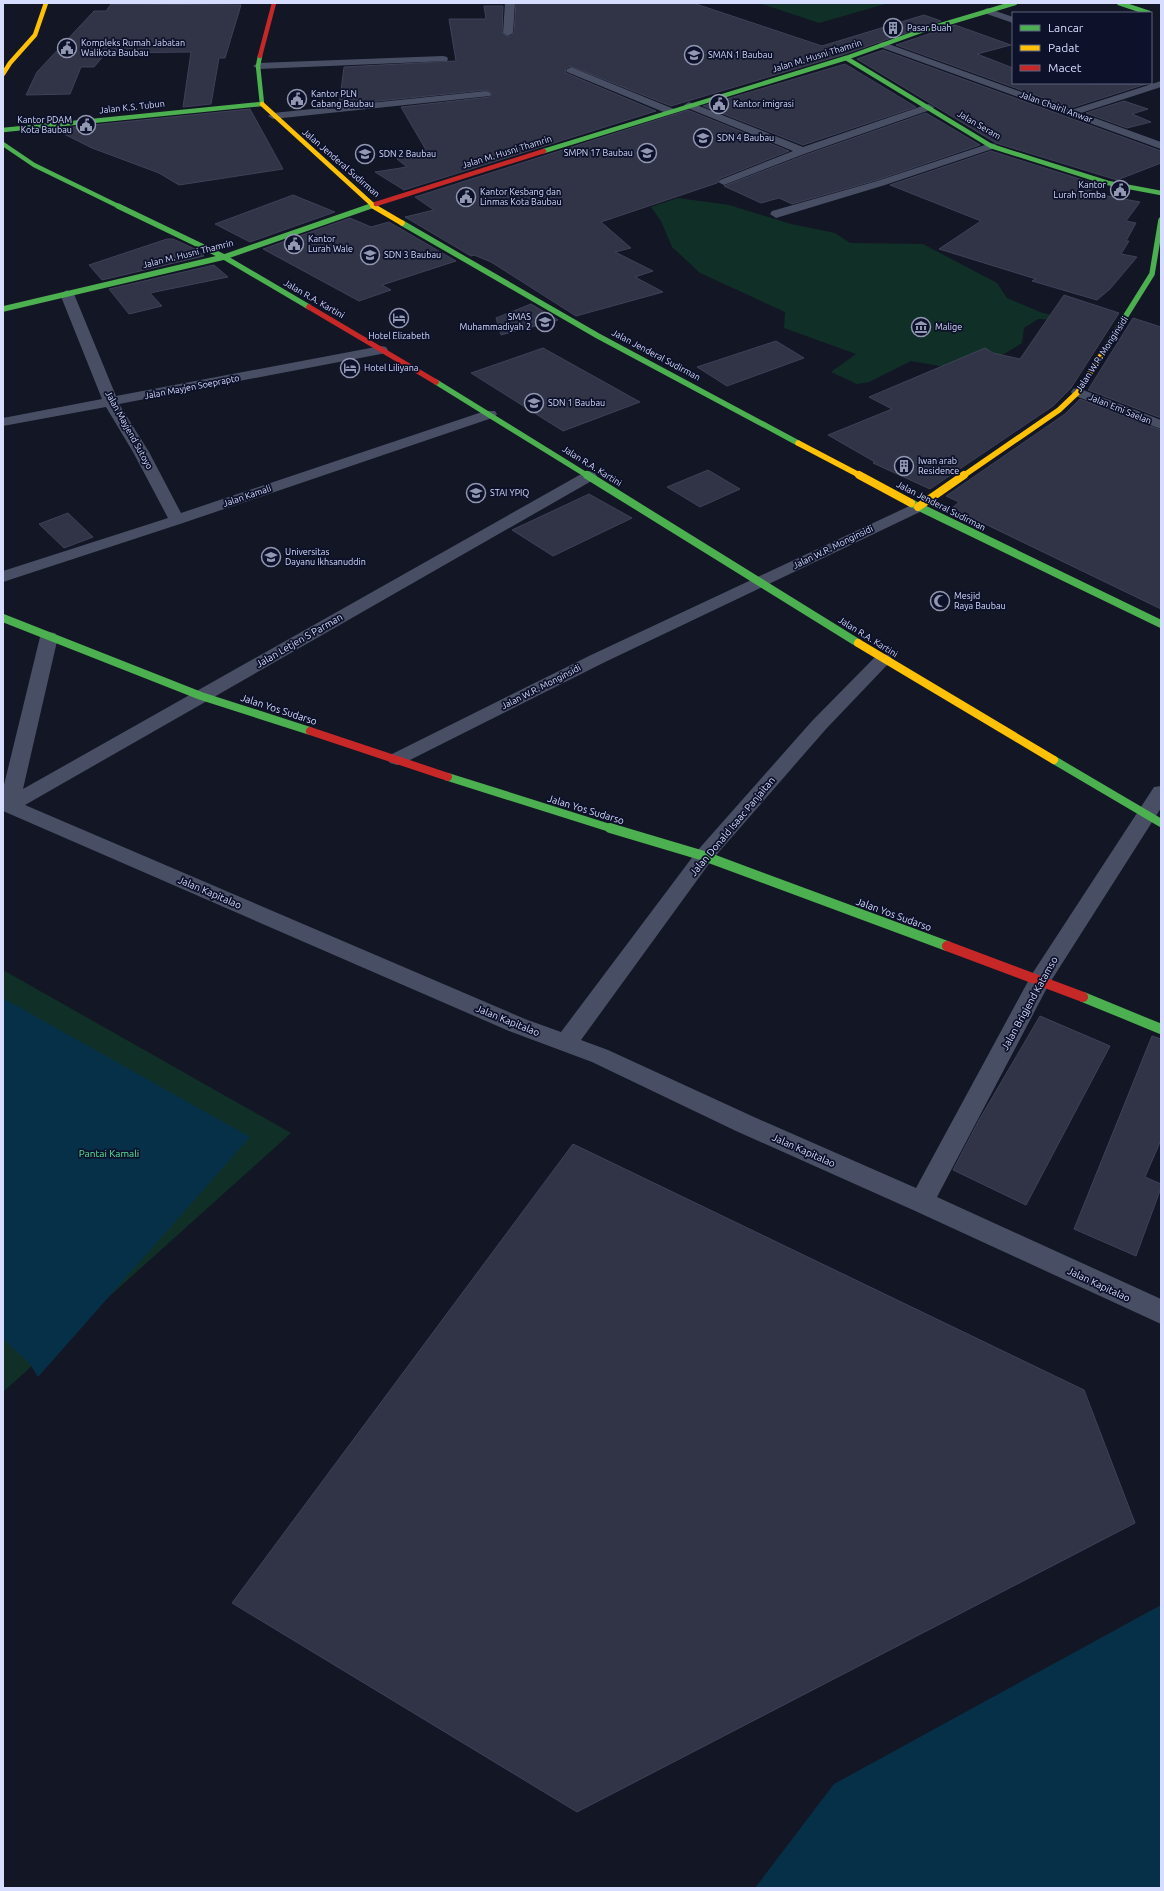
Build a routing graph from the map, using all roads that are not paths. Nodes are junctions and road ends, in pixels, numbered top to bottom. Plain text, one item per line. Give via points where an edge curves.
1 (46, 3) edge
2 (274, 3) edge
3 (510, 3) edge
4 (1015, 3) edge
5 (1119, 3) edge
6 (987, 12) junction
7 (1146, 12) edge
8 (1012, 20) edge
9 (508, 33) dead end
10 (883, 45) junction
11 (846, 58) junction
12 (443, 59) dead end
13 (258, 66) junction
14 (571, 70) dead end
15 (3, 74) edge
16 (1161, 84) edge
17 (486, 94) dead end
18 (262, 104) junction
19 (689, 105) junction
20 (929, 107) junction
21 (670, 111) junction
22 (1071, 113) junction
23 (273, 116) junction
24 (3, 130) edge
25 (3, 144) edge
26 (991, 146) junction
27 (1161, 146) edge
28 (803, 151) junction
29 (724, 182) dead end
30 (1161, 194) edge
31 (372, 205) junction
32 (776, 214) dead end
33 (1161, 220) edge
34 (224, 258) junction
35 (67, 294) junction
36 (3, 309) edge
37 (381, 350) junction
38 (1078, 392) junction
39 (112, 403) junction
40 (490, 414) junction
41 (3, 422) edge
42 (1161, 425) edge
43 (589, 476) junction
44 (918, 507) junction
45 (177, 520) junction
46 (3, 577) edge
47 (761, 582) junction
48 (3, 618) edge
49 (1161, 624) edge
50 (49, 637) junction
51 (884, 659) junction
52 (201, 696) junction
53 (397, 759) junction
54 (1161, 792) edge
55 (9, 806) junction
56 (1154, 819) edge
57 (704, 856) junction
58 (1040, 980) junction
59 (1161, 1030) edge
60 (566, 1043) junction
61 (922, 1202) junction
62 (1161, 1312) edge

1 - 15 main road via 34,35
2 - 13 main road
3 - 9 street
4 - 6 main road, Jalan M. Husni Thamrin
5 - 7 main road
6 - 8 street
6 - 10 main road, Jalan M. Husni Thamrin
10 - 11 main road, Jalan M. Husni Thamrin
10 - 22 street, Jalan Chairil Anwar
11 - 19 main road, Jalan M. Husni Thamrin
11 - 20 main road, Jalan Seram
12 - 13 street
13 - 18 main road
14 - 21 street
16 - 22 street
17 - 23 street
18 - 23 main road, Jalan Jenderal Sudirman
18 - 24 main road, Jalan K.S. Tubun
19 - 21 main road, Jalan M. Husni Thamrin
19 - 28 street
20 - 26 main road, Jalan Seram
20 - 28 street
21 - 31 main road, Jalan M. Husni Thamrin
22 - 27 street, Jalan Chairil Anwar
23 - 31 main road, Jalan Jenderal Sudirman
25 - 34 main road, Jalan R.A. Kartini via 34,165
26 - 30 main road, Jalan Seram via 1108,183
26 - 32 street via 881,183
28 - 29 street
31 - 34 main road, Jalan M. Husni Thamrin
31 - 44 main road, Jalan Jenderal Sudirman via 598,336
33 - 38 main road, Jalan W.R. Monginsidi via 1152,274
34 - 35 main road, Jalan M. Husni Thamrin
34 - 37 main road, Jalan R.A. Kartini
35 - 36 main road, Jalan M. Husni Thamrin
35 - 39 street, Jalan Mayjend Sutoyo
37 - 39 street, Jalan Mayjen Soeprapto
37 - 40 main road, Jalan R.A. Kartini
38 - 42 street, Jalan Emi Saelan
38 - 44 main road, Jalan W.R. Monginsidi via 1059,410
39 - 41 street, Jalan Mayjen Soeprapto
39 - 45 street, Jalan Mayjend Sutoyo
40 - 43 main road, Jalan R.A. Kartini
40 - 45 street, Jalan Kamali
43 - 47 main road, Jalan R.A. Kartini
43 - 52 street, Jalan Letjen S Parman
44 - 47 street, Jalan W.R. Monginsidi
44 - 49 main road, Jalan Jenderal Sudirman
45 - 46 street, Jalan Kamali
47 - 51 main road, Jalan R.A. Kartini
47 - 53 street, Jalan W.R. Monginsidi via 597,659
48 - 50 main road, Jalan Yos Sudarso
50 - 52 main road, Jalan Yos Sudarso
50 - 55 street
51 - 56 main road, Jalan R.A. Kartini
51 - 57 street, Jalan Donald Isaac Panjaitan via 819,725
52 - 53 main road, Jalan Yos Sudarso
52 - 55 street, Jalan Letjen S Parman
53 - 57 main road, Jalan Yos Sudarso via 501,796
54 - 56 street, Jalan Brigjend Katamso
55 - 60 street, Jalan Kapitalao via 517,1025
56 - 58 street, Jalan Brigjend Katamso
57 - 58 main road, Jalan Yos Sudarso
57 - 60 street, Jalan Donald Isaac Panjaitan
58 - 59 main road, Jalan Yos Sudarso
58 - 61 street, Jalan Brigjend Katamso
60 - 61 street, Jalan Kapitalao
61 - 62 street, Jalan Kapitalao

